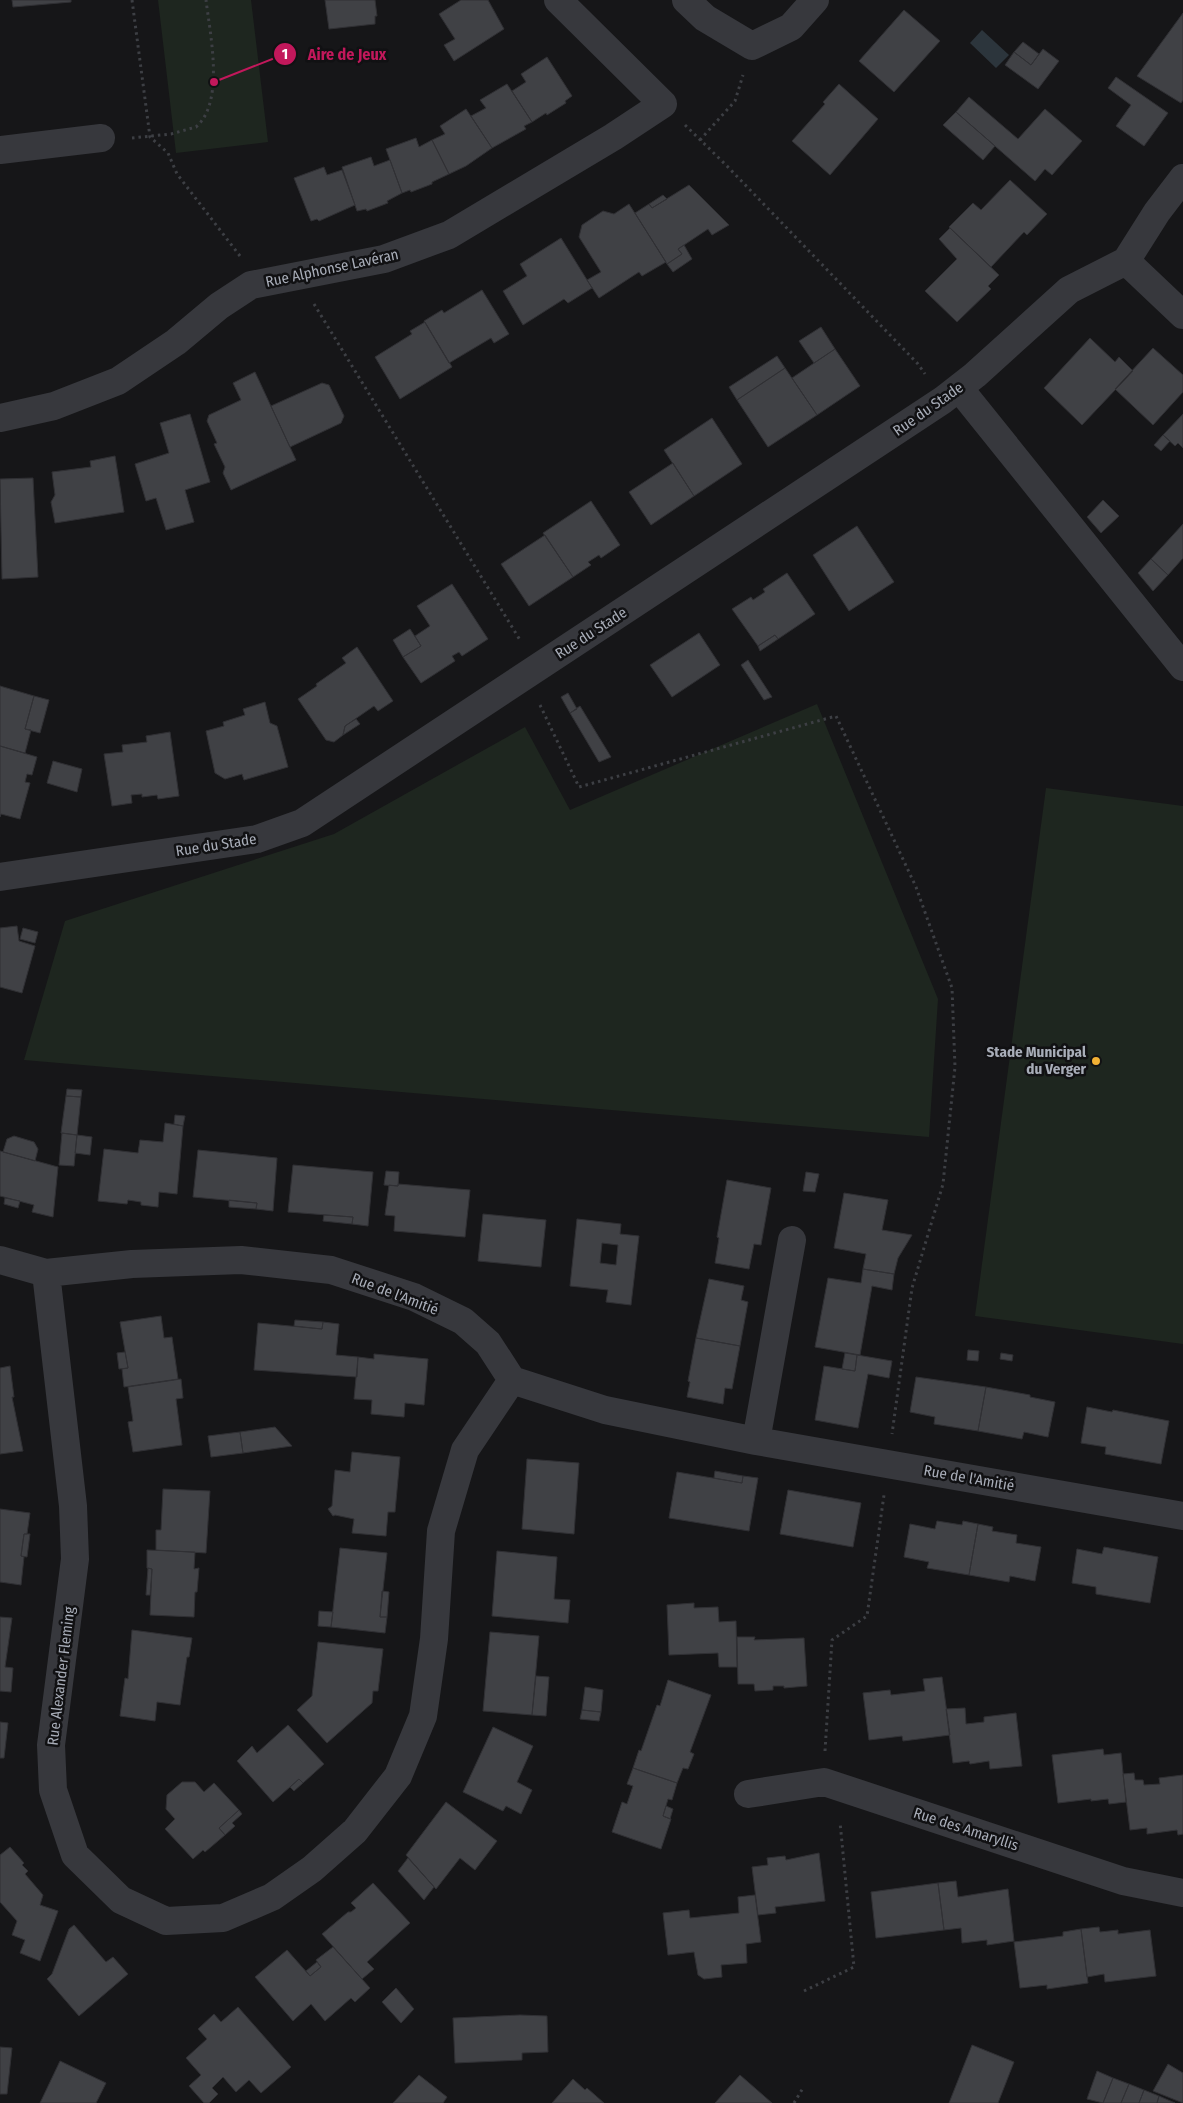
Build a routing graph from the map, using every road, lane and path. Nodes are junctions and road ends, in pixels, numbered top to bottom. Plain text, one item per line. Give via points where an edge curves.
1 (132, 0) edge
2 (206, 0) edge
3 (558, 0) edge
4 (686, 0) edge
5 (815, 0) edge
6 (735, 101) dead end
7 (663, 104) junction
8 (150, 137) junction
9 (101, 138) joint
10 (700, 140) junction
11 (0, 150) edge
12 (1183, 178) edge
13 (1126, 260) junction
14 (244, 262) dead end
15 (295, 276) junction
16 (1183, 315) edge
17 (951, 394) junction
18 (0, 418) edge
19 (1183, 667) edge
20 (530, 673) junction
21 (0, 877) edge
22 (792, 1240) dead end
23 (0, 1260) edge
24 (46, 1273) junction
25 (512, 1380) junction
26 (756, 1441) junction
27 (889, 1464) junction
28 (1183, 1516) edge
29 (824, 1782) junction
30 (748, 1794) dead end
31 (1183, 1894) edge
32 (804, 1991) dead end
33 (804, 2088) dead end
34 (794, 2103) edge

1 - 8 path
2 - 8 path via 214,78 206,113 196,127
3 - 7 street
4 - 5 street via 705,18 752,46 791,27
6 - 10 path
7 - 10 path
7 - 15 street, Rue Alphonse Lavéran via 449,235 384,259
8 - 9 path
8 - 14 path via 168,153 177,174
9 - 11 street
10 - 17 path
12 - 13 street
13 - 16 street
13 - 17 street, Rue du Stade via 1069,290
15 - 18 street, Rue Alphonse Lavéran via 252,285 219,306 176,342 118,380 54,406
15 - 20 path via 322,315
17 - 19 street
17 - 20 street, Rue du Stade
20 - 21 street, Rue du Stade via 302,823 257,839
20 - 27 path via 537,699 580,787 836,716 916,887 952,988 955,1067 944,1184 912,1288
22 - 26 street
23 - 24 street, Rue de l'Amitié
24 - 25 street, Rue de l'Amitié via 132,1264 241,1260 331,1270 414,1297 463,1321 488,1343
24 - 25 street, Rue Alexander Fleming via 73,1506 75,1559 51,1745 53,1790 75,1855 121,1900 166,1921 223,1918 272,1897 355,1831 398,1776 423,1716 434,1639 441,1531 465,1450
25 - 26 street, Rue de l'Amitié via 605,1410
26 - 27 street, Rue de l'Amitié
27 - 28 street, Rue de l'Amitié
27 - 29 path via 867,1616 832,1640
29 - 30 street, Rue des Amaryllis
29 - 31 street, Rue des Amaryllis via 1123,1881
29 - 32 path via 840,1820 854,1967
33 - 34 path

